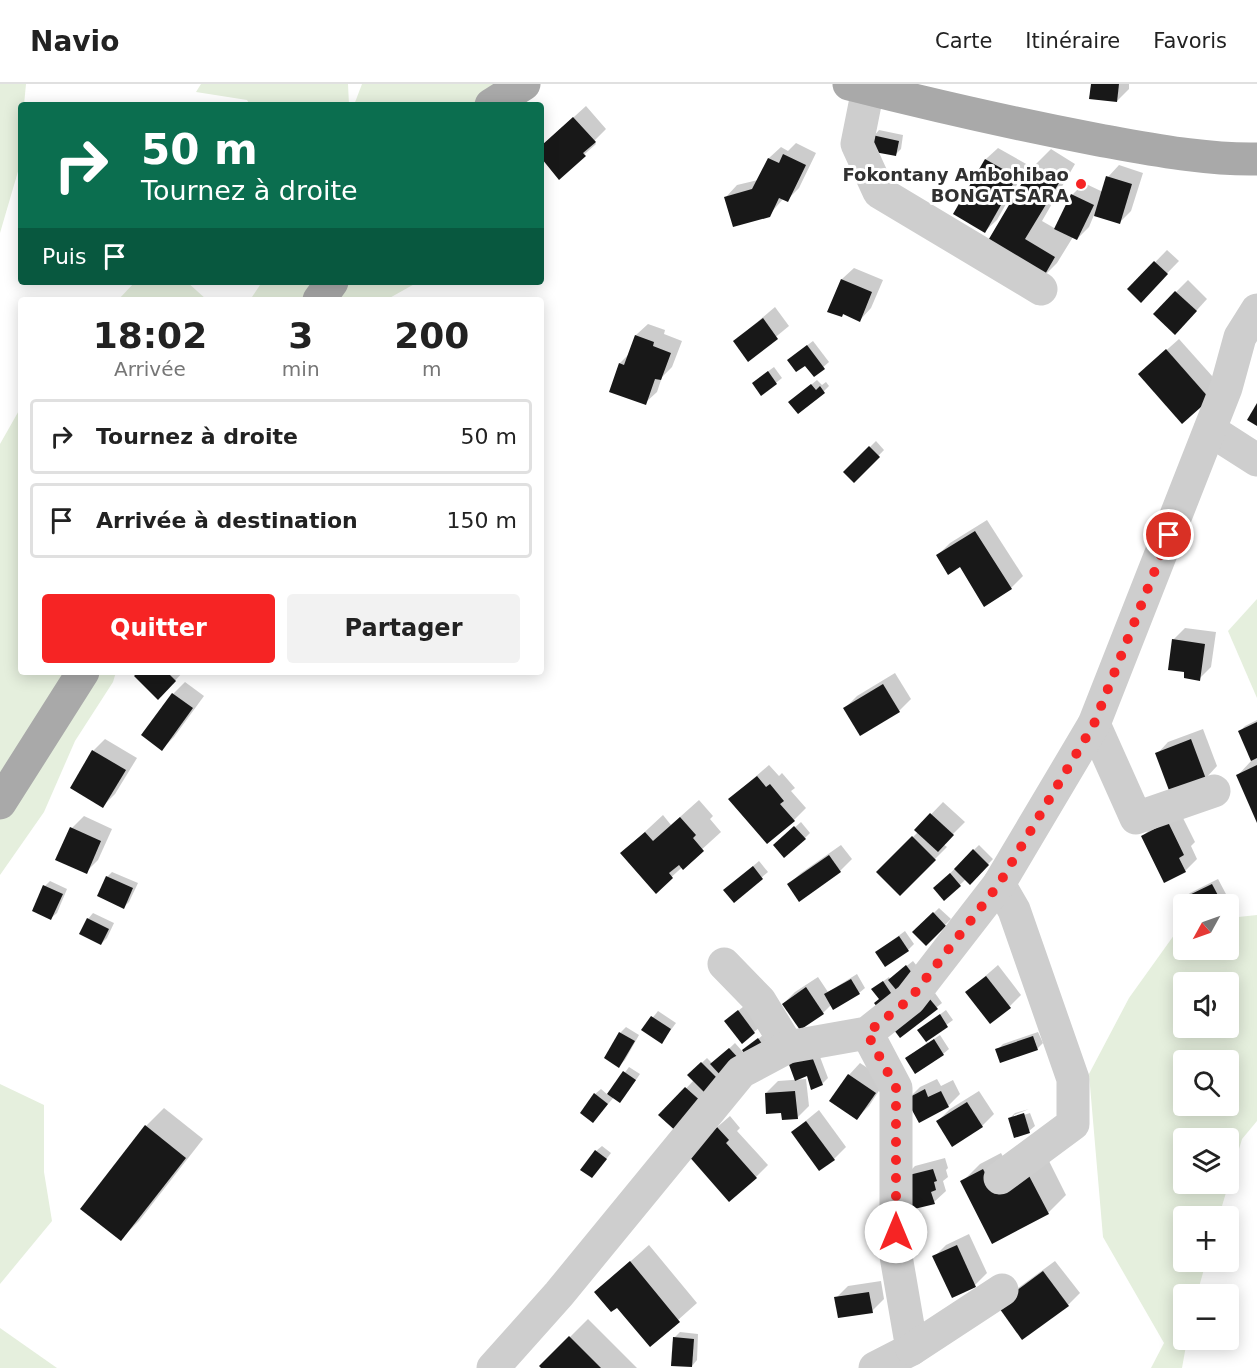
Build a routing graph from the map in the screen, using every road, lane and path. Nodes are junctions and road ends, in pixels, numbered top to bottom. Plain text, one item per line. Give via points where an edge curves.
1 (524, 84) edge
2 (863, 86) edge
3 (496, 102) edge
4 (1257, 159) edge
5 (1041, 289) dead end
6 (1257, 310) edge
7 (1210, 430) junction
8 (1257, 460) edge
9 (81, 675) edge
10 (1094, 724) junction
11 (1214, 791) dead end
12 (0, 803) edge
13 (999, 884) junction
14 (724, 964) dead end
15 (867, 1033) junction
16 (788, 1047) junction
17 (1000, 1178) dead end
18 (1002, 1290) dead end
19 (912, 1348) junction
20 (493, 1368) edge
21 (875, 1368) edge

1 - 3 main road
2 - 4 main road via 1142,148 1226,160
2 - 5 street via 856,144 879,192
6 - 7 street via 1240,337
7 - 8 street
7 - 10 street
9 - 12 main road
10 - 11 street via 1136,818
10 - 13 street
13 - 15 street via 910,999
13 - 17 street via 1014,910 1073,1080 1073,1124
14 - 16 street via 760,1001
15 - 16 street
15 - 19 street via 896,1088 896,1256
16 - 20 street via 741,1072 559,1294
18 - 19 street
19 - 21 street

